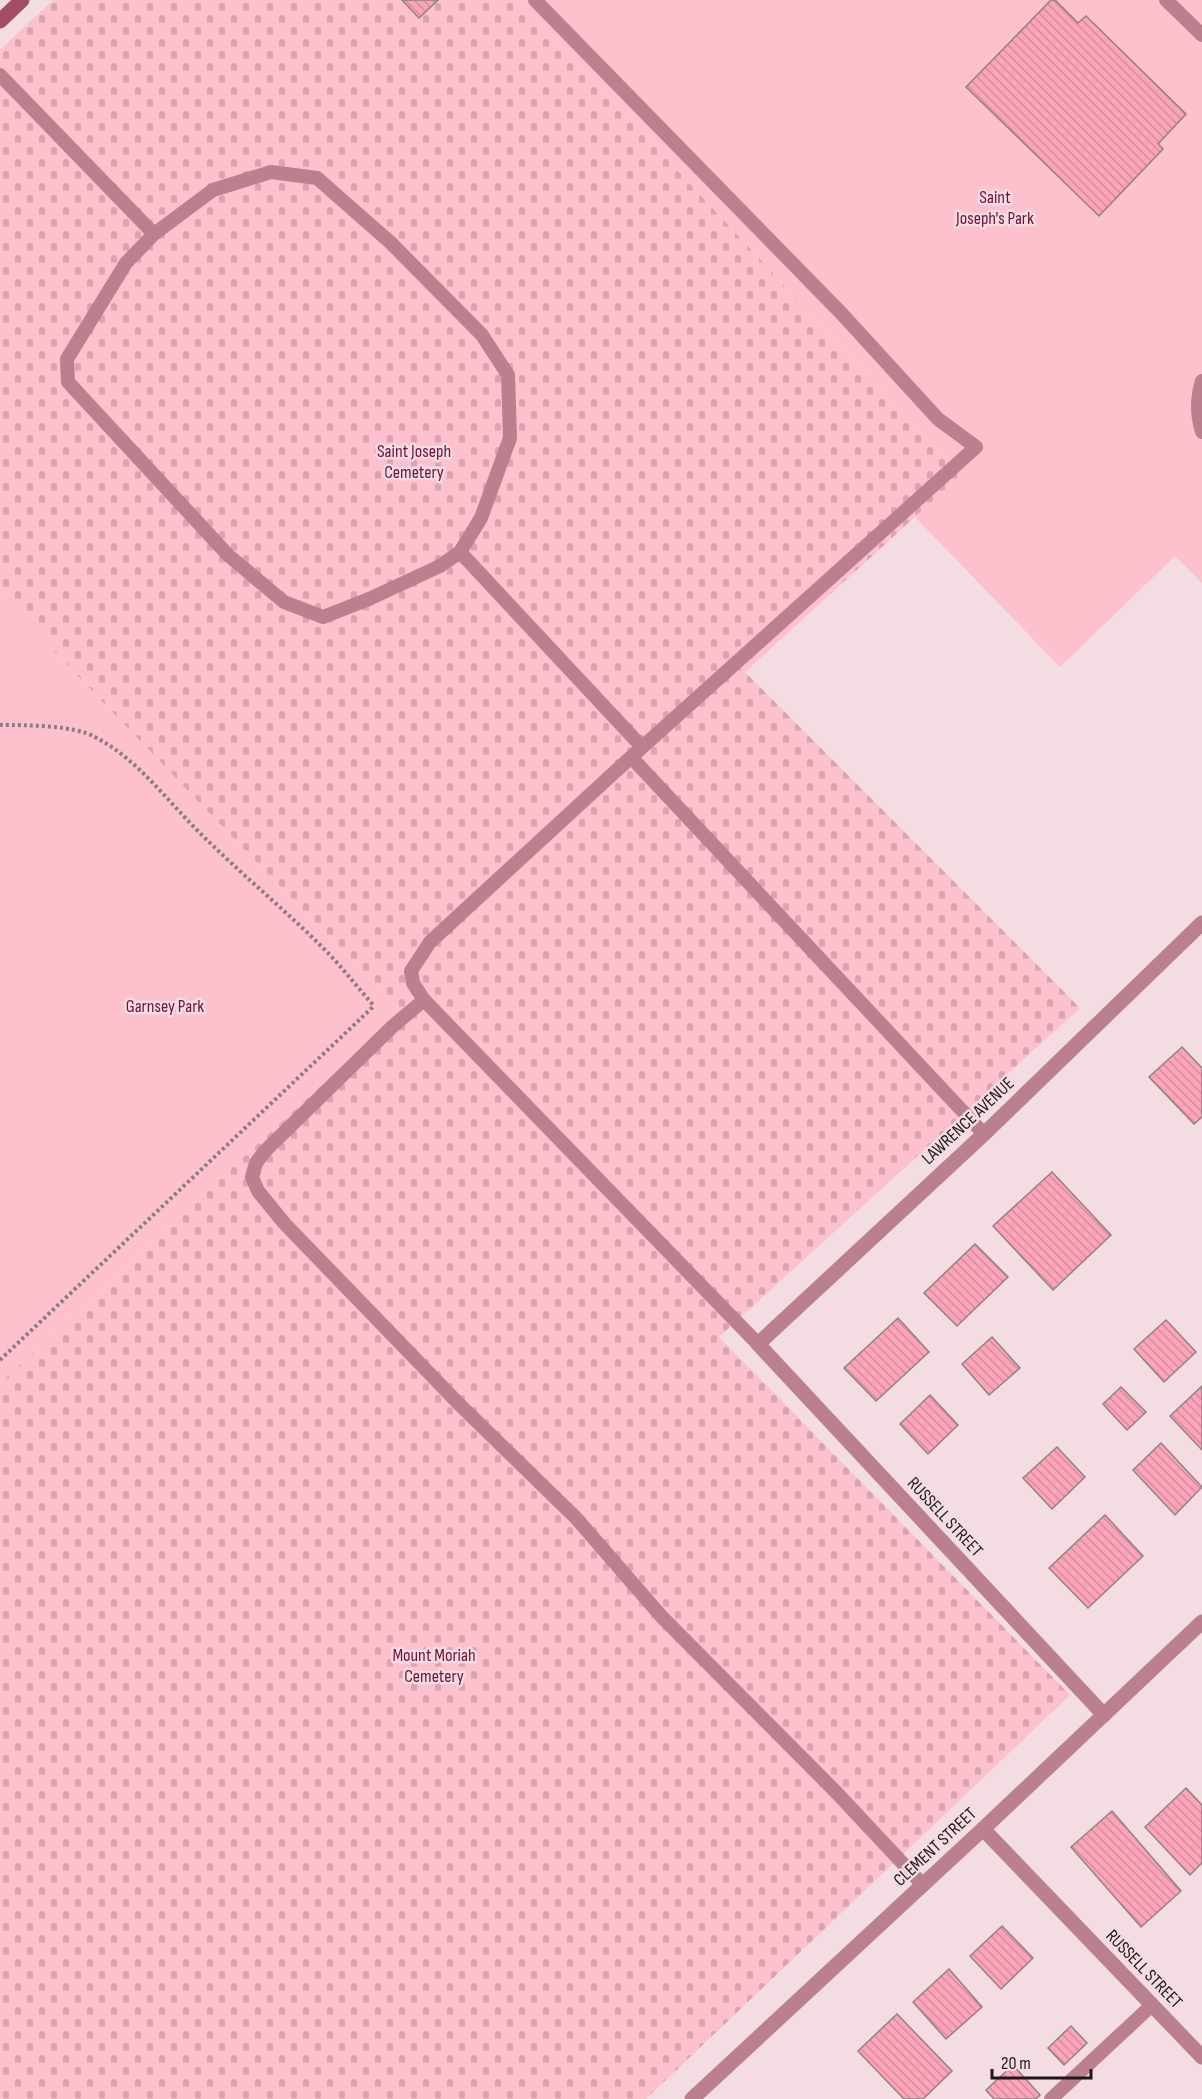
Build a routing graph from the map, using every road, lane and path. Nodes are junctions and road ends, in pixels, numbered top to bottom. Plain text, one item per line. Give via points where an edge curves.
1 (22, 0) edge
2 (535, 0) edge
3 (1166, 0) edge
4 (0, 21) edge
5 (1202, 35) edge
6 (0, 75) edge
7 (154, 234) junction
8 (1202, 381) edge
9 (1202, 432) edge
10 (460, 552) junction
11 (0, 725) edge
12 (642, 747) junction
13 (631, 757) junction
14 (1202, 923) edge
15 (424, 1000) junction
16 (984, 1134) junction
17 (758, 1344) junction
18 (0, 1360) edge
19 (1202, 1622) edge
20 (1104, 1715) junction
21 (983, 1829) junction
22 (923, 1885) junction
23 (1152, 2005) junction
24 (1202, 2058) edge
25 (693, 2099) edge
26 (1051, 2099) edge

1 - 4 main road
2 - 12 lane via 842,314 938,419 976,447
3 - 5 lane
6 - 7 lane
7 - 10 lane via 213,190 271,172 317,178 391,243 482,335 508,375 510,438 482,518
7 - 10 lane via 126,263 67,359 68,382 228,555 284,602 323,617 400,585
8 - 9 lane
10 - 12 lane
11 - 18 path via 66,729 93,735 119,752 329,954 374,1006
12 - 13 lane
13 - 15 lane via 430,942 411,971 413,983
13 - 16 lane
14 - 16 street, LAWRENCE AVENUE
15 - 17 lane
15 - 22 lane via 265,1151 252,1177 258,1191 378,1323 576,1518 662,1617
16 - 17 street, LAWRENCE AVENUE
17 - 20 street, RUSSELL STREET
19 - 20 street, CLEMENT STREET
20 - 21 street, CLEMENT STREET
21 - 22 street, CLEMENT STREET
21 - 23 street, RUSSELL STREET
22 - 25 street, CLEMENT STREET
23 - 24 street, RUSSELL STREET
23 - 26 lane

